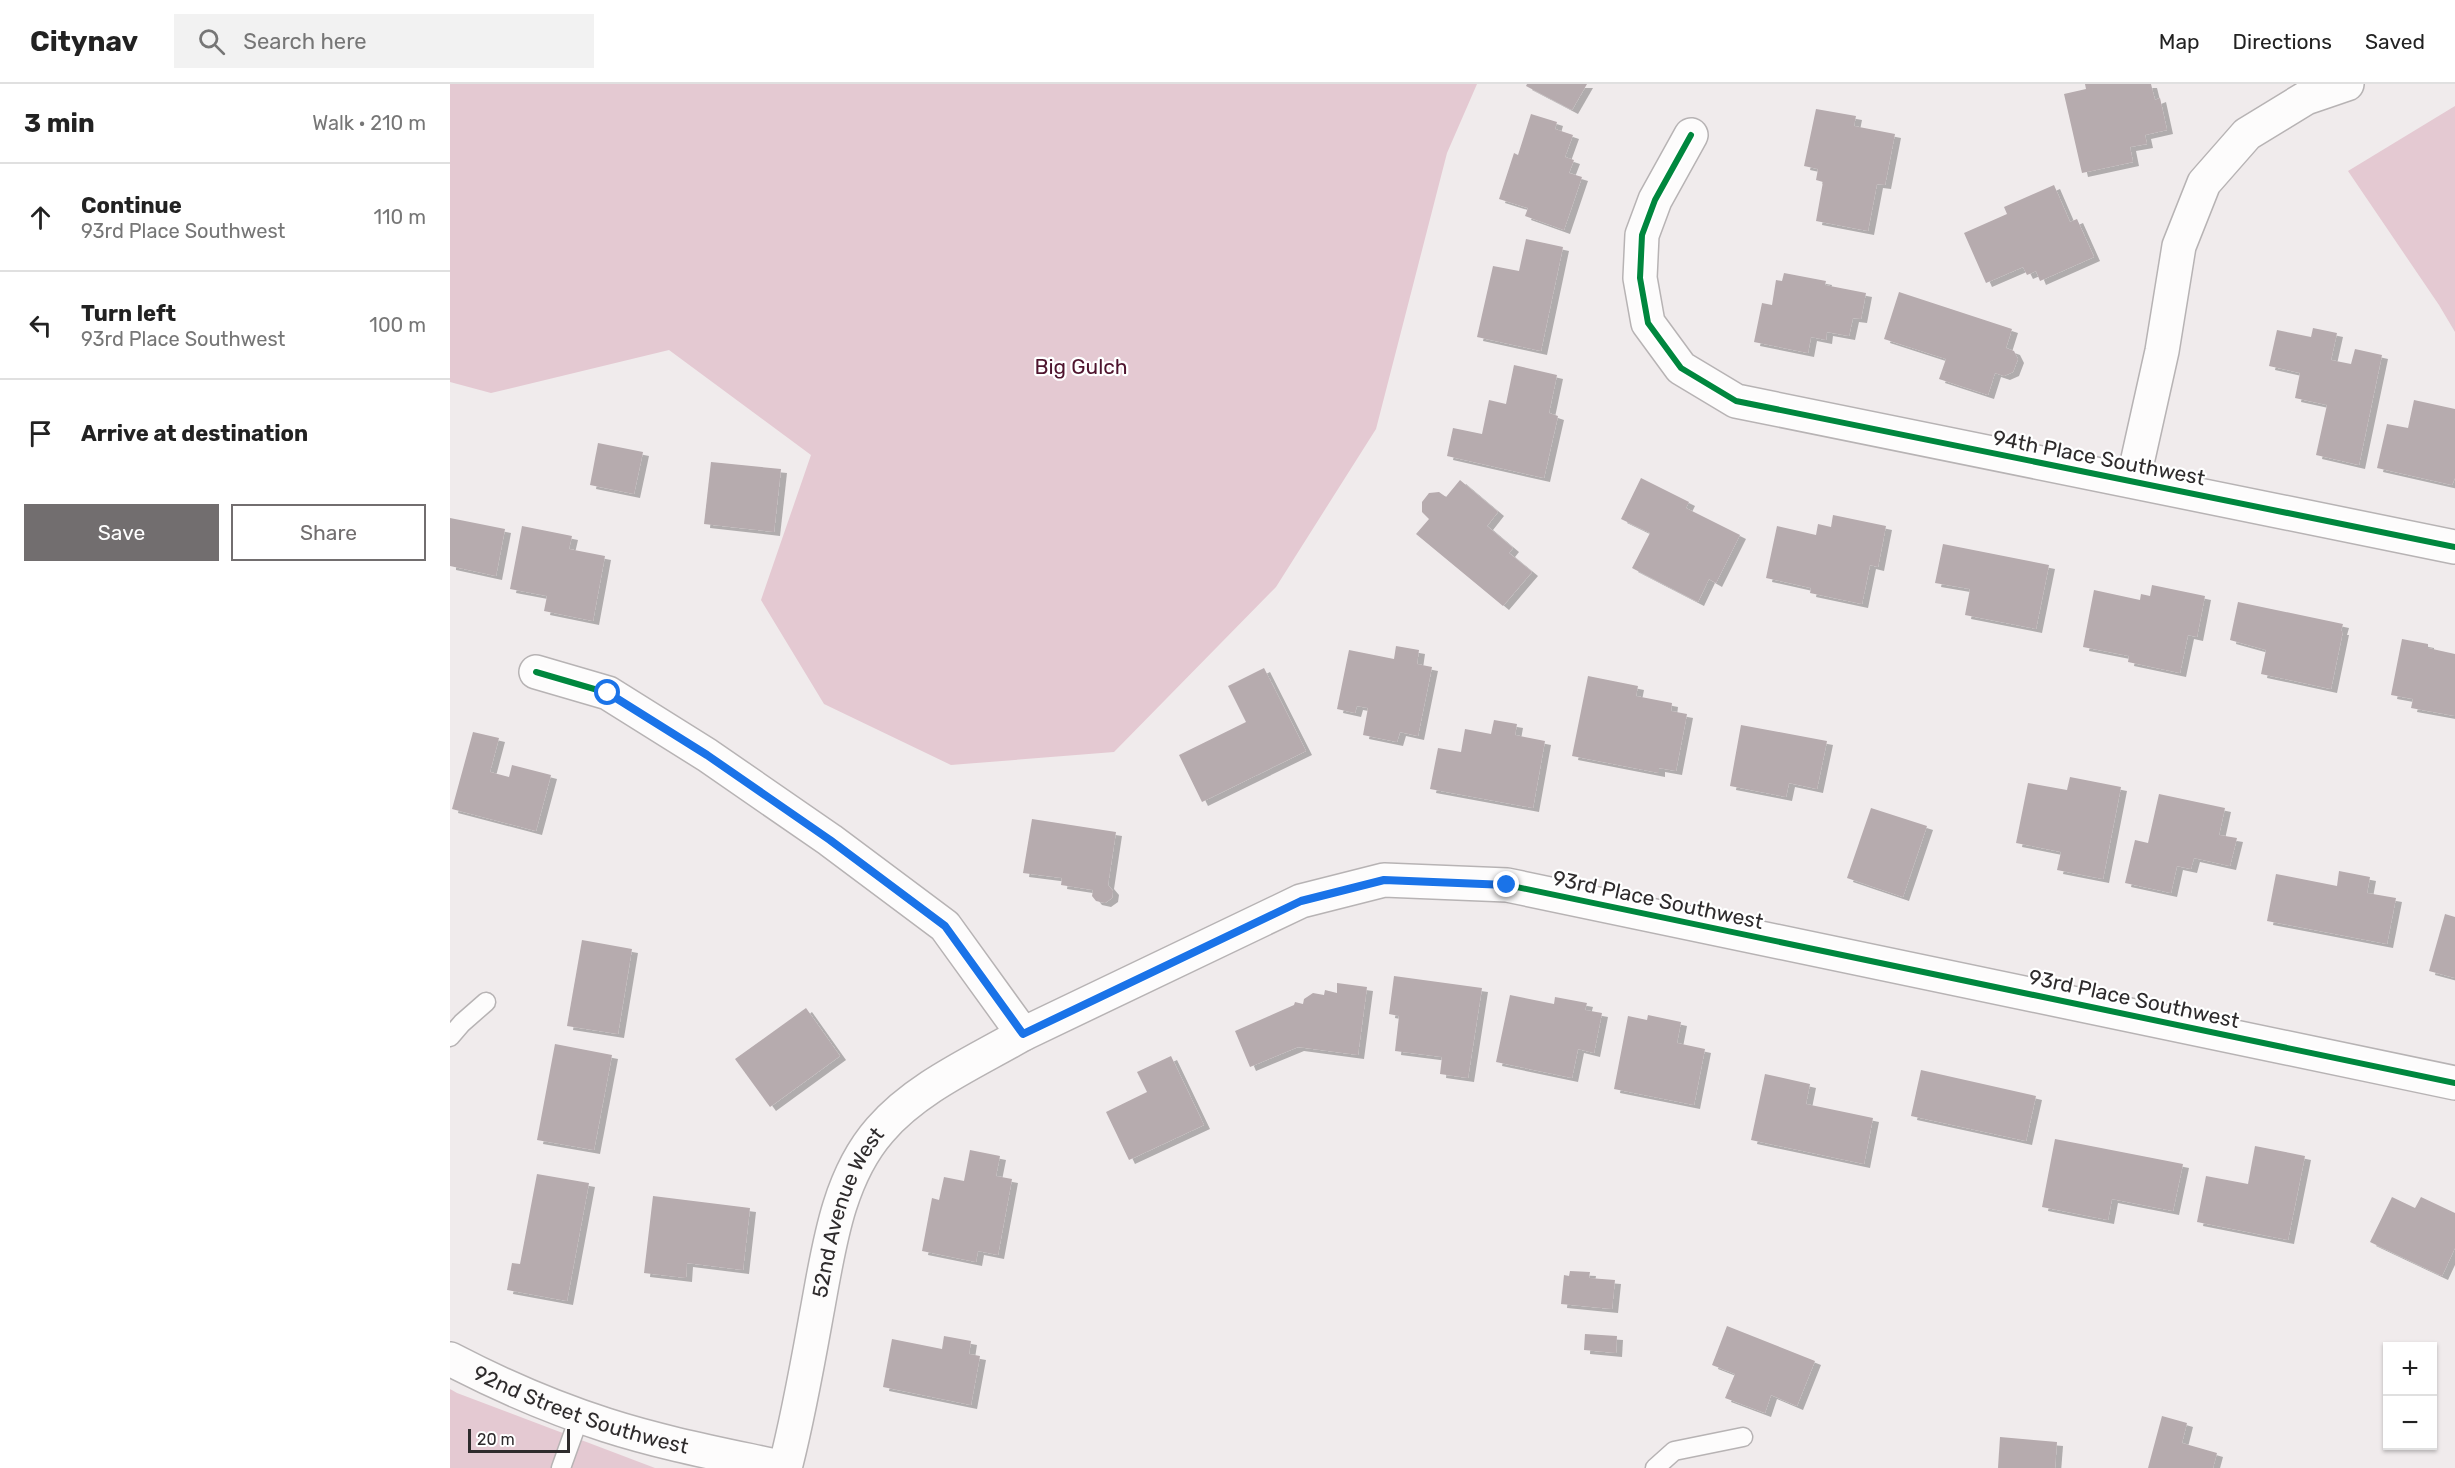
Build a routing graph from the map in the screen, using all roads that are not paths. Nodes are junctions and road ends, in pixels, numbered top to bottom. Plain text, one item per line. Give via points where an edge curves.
1 (2347, 84) edge
2 (1691, 135) dead end
3 (2133, 482) junction
4 (2455, 547) edge
5 (536, 672) dead end
6 (486, 1002) dead end
7 (1023, 1034) junction
8 (450, 1037) edge
9 (2455, 1083) edge
10 (450, 1359) edge
11 (580, 1415) junction
12 (1743, 1437) dead end
13 (561, 1468) edge
14 (785, 1468) edge
15 (1655, 1468) edge

1 - 3 street via 2306,98 2247,134 2204,183 2179,246 2162,351
2 - 3 street, 94th Place Southwest via 1655,200 1642,235 1640,278 1648,323 1681,368 1736,401
3 - 4 street, 94th Place Southwest
5 - 7 street via 608,693 830,840 945,926
6 - 8 lane
7 - 9 street, 93rd Place Southwest via 1301,901 1384,880 1507,885
7 - 14 street, 52nd Avenue West via 910,1102 880,1129 861,1156 841,1203 828,1252
10 - 11 street, 92nd Street Southwest
11 - 13 lane
11 - 14 street, 92nd Street Southwest via 660,1440
12 - 15 lane via 1674,1451

